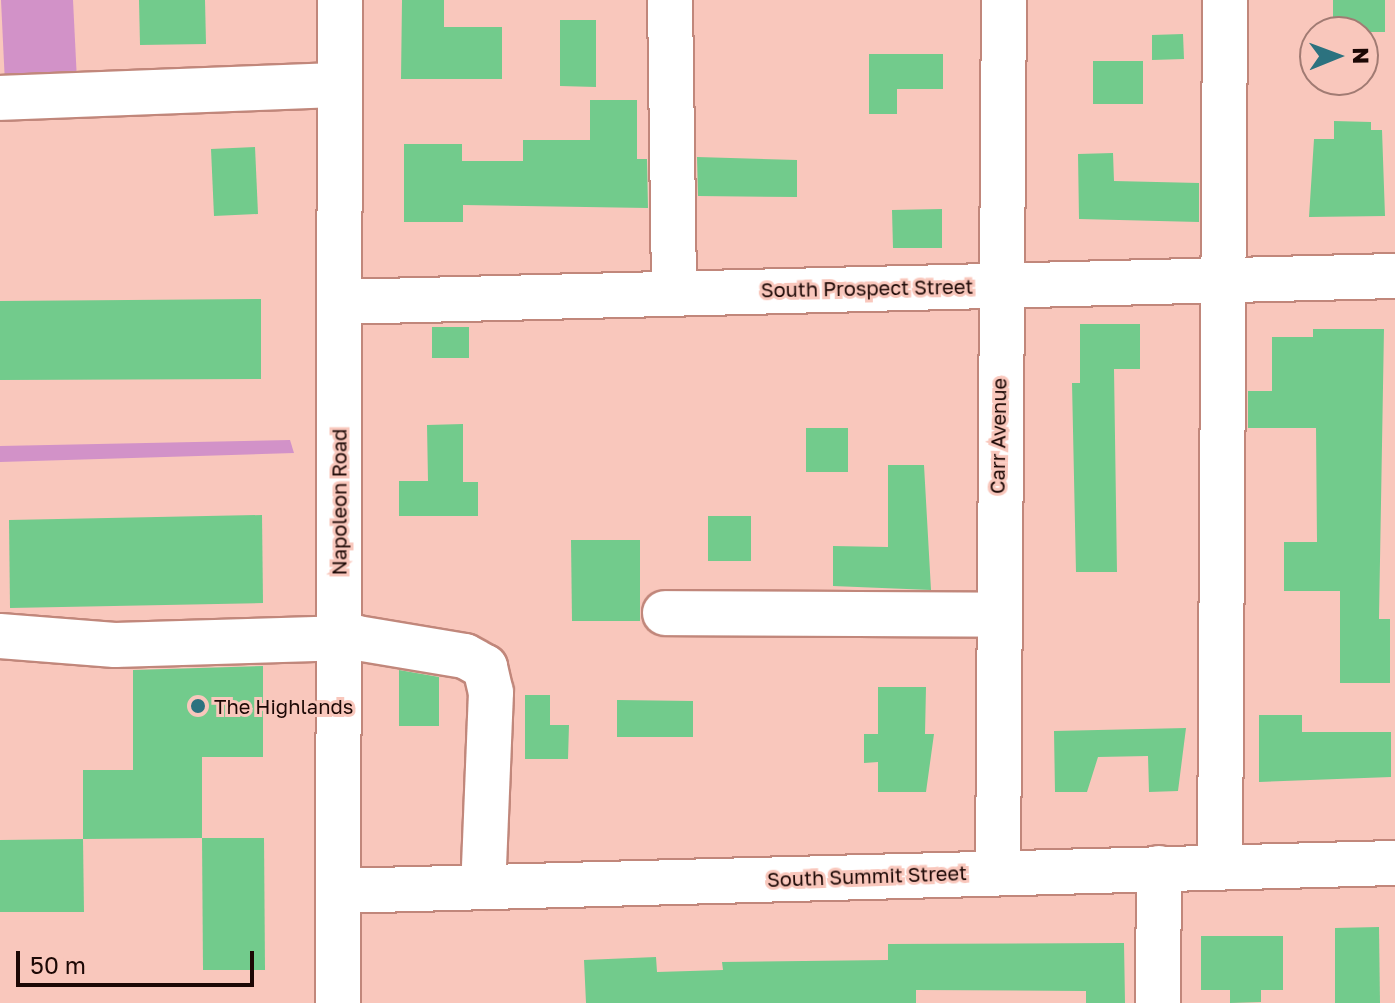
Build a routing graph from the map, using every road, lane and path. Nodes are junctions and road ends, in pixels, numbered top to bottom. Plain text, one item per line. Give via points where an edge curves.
1 (340, 0) edge
2 (670, 0) edge
3 (1004, 0) edge
4 (1225, 0) edge
5 (340, 85) junction
6 (0, 98) edge
7 (1395, 276) edge
8 (1221, 280) junction
9 (1001, 285) junction
10 (674, 292) junction
11 (339, 302) junction
12 (665, 613) dead end
13 (995, 615) junction
14 (0, 636) edge
15 (338, 638) junction
16 (1395, 863) edge
17 (1220, 867) junction
18 (1159, 868) junction
19 (998, 872) junction
20 (483, 887) junction
21 (339, 891) junction
22 (338, 1003) edge
23 (1158, 1003) edge

1 - 5 street, Napoleon Road
2 - 10 street
3 - 9 street, Carr Avenue
4 - 8 street
5 - 6 street
5 - 11 street, Napoleon Road
7 - 8 street, South Prospect Street
8 - 9 street, South Prospect Street
8 - 17 street
9 - 10 street, South Prospect Street
9 - 13 street, Carr Avenue
10 - 11 street, South Prospect Street
11 - 15 street, Napoleon Road
12 - 13 street
13 - 19 street, Carr Avenue
14 - 15 street via 115,645
15 - 20 street via 465,656 485,667 491,692
15 - 21 street, Napoleon Road
16 - 17 street, South Summit Street
17 - 18 street, South Summit Street
18 - 19 street, South Summit Street
18 - 23 street
19 - 20 street, South Summit Street
20 - 21 street, South Summit Street
21 - 22 street, Napoleon Road

